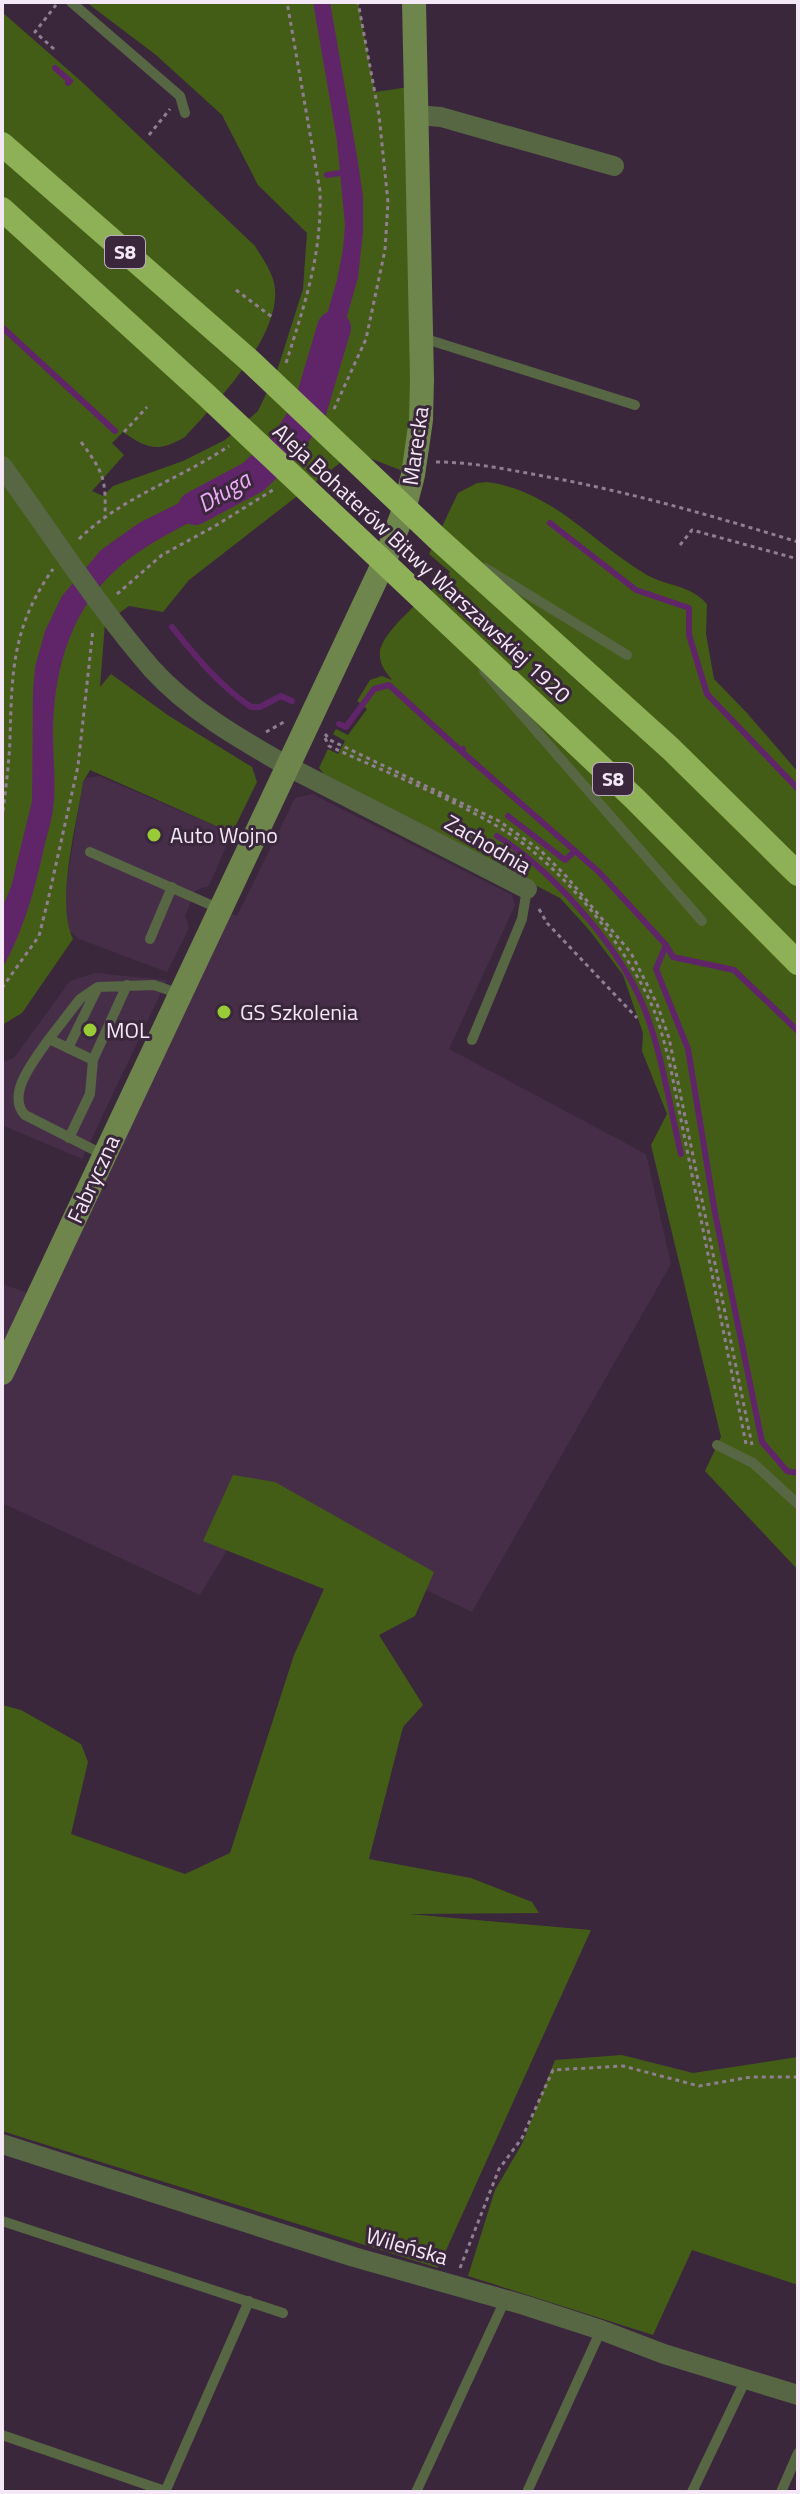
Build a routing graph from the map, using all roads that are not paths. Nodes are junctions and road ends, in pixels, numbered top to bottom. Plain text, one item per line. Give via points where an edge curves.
1 (71, 2) edge
2 (414, 2) edge
3 (185, 113) dead end
4 (417, 115) junction
5 (2, 144) edge
6 (614, 166) dead end
7 (2, 209) edge
8 (421, 338) junction
9 (635, 405) dead end
10 (2, 466) edge
11 (437, 538) junction
12 (422, 600) junction
13 (627, 655) dead end
14 (287, 766) junction
15 (90, 852) dead end
16 (798, 874) edge
17 (172, 887) junction
18 (527, 889) joint
19 (220, 909) junction
20 (702, 921) dead end
21 (150, 939) dead end
22 (798, 963) edge
23 (127, 985) junction
24 (98, 987) junction
25 (182, 989) junction
26 (49, 1039) junction
27 (472, 1040) dead end
28 (68, 1048) junction
29 (93, 1060) junction
30 (69, 1138) junction
31 (104, 1155) junction
32 (2, 1373) edge
33 (717, 1445) dead end
34 (798, 1504) edge
35 (2, 2144) edge
36 (2, 2221) edge
37 (505, 2300) junction
38 (249, 2301) junction
39 (283, 2313) dead end
40 (601, 2330) junction
41 (746, 2379) junction
42 (798, 2395) edge
43 (2, 2435) edge
44 (798, 2453) edge
45 (165, 2491) edge
46 (416, 2492) edge
47 (527, 2492) edge
48 (692, 2492) edge
49 (781, 2492) edge

1 - 3 lane via 180,96
2 - 4 street, Marecka
4 - 6 street via 441,117
4 - 8 street, Marecka
5 - 11 highway, Aleja Bohaterów Bitwy Warszawskiej 1920 / S8 via 249,360
7 - 12 highway, Aleja Bohaterów Bitwy Warszawskiej 1920 / S8
8 - 9 lane
8 - 14 street, Marecka via 421,420 404,510
10 - 14 street, Zachodnia via 104,617 154,670 204,714
11 - 13 lane
11 - 16 highway, Aleja Bohaterów Bitwy Warszawskiej 1920 / S8 via 671,749
12 - 20 lane
12 - 22 highway, Aleja Bohaterów Bitwy Warszawskiej 1920 / S8 via 635,799
14 - 18 street, Zachodnia
14 - 19 street, Marecka
15 - 17 lane
17 - 19 lane
17 - 21 lane
18 - 27 lane, Zachodnia via 522,919
19 - 25 street, Marecka
23 - 24 lane
23 - 25 lane
23 - 29 lane
24 - 26 lane via 80,999
24 - 28 lane
25 - 31 street, Fabryczna
26 - 28 lane
26 - 30 lane via 25,1079 19,1108
28 - 29 lane
29 - 30 lane via 90,1094
30 - 31 lane
31 - 32 street, Fabryczna
33 - 34 lane via 753,1463
35 - 37 street, Wileńska
36 - 38 lane
37 - 40 street, Wileńska
37 - 46 lane
38 - 39 lane
38 - 45 lane
40 - 41 street, Wileńska
40 - 47 lane
41 - 42 street, Wileńska
41 - 48 lane
43 - 45 lane
44 - 49 lane

